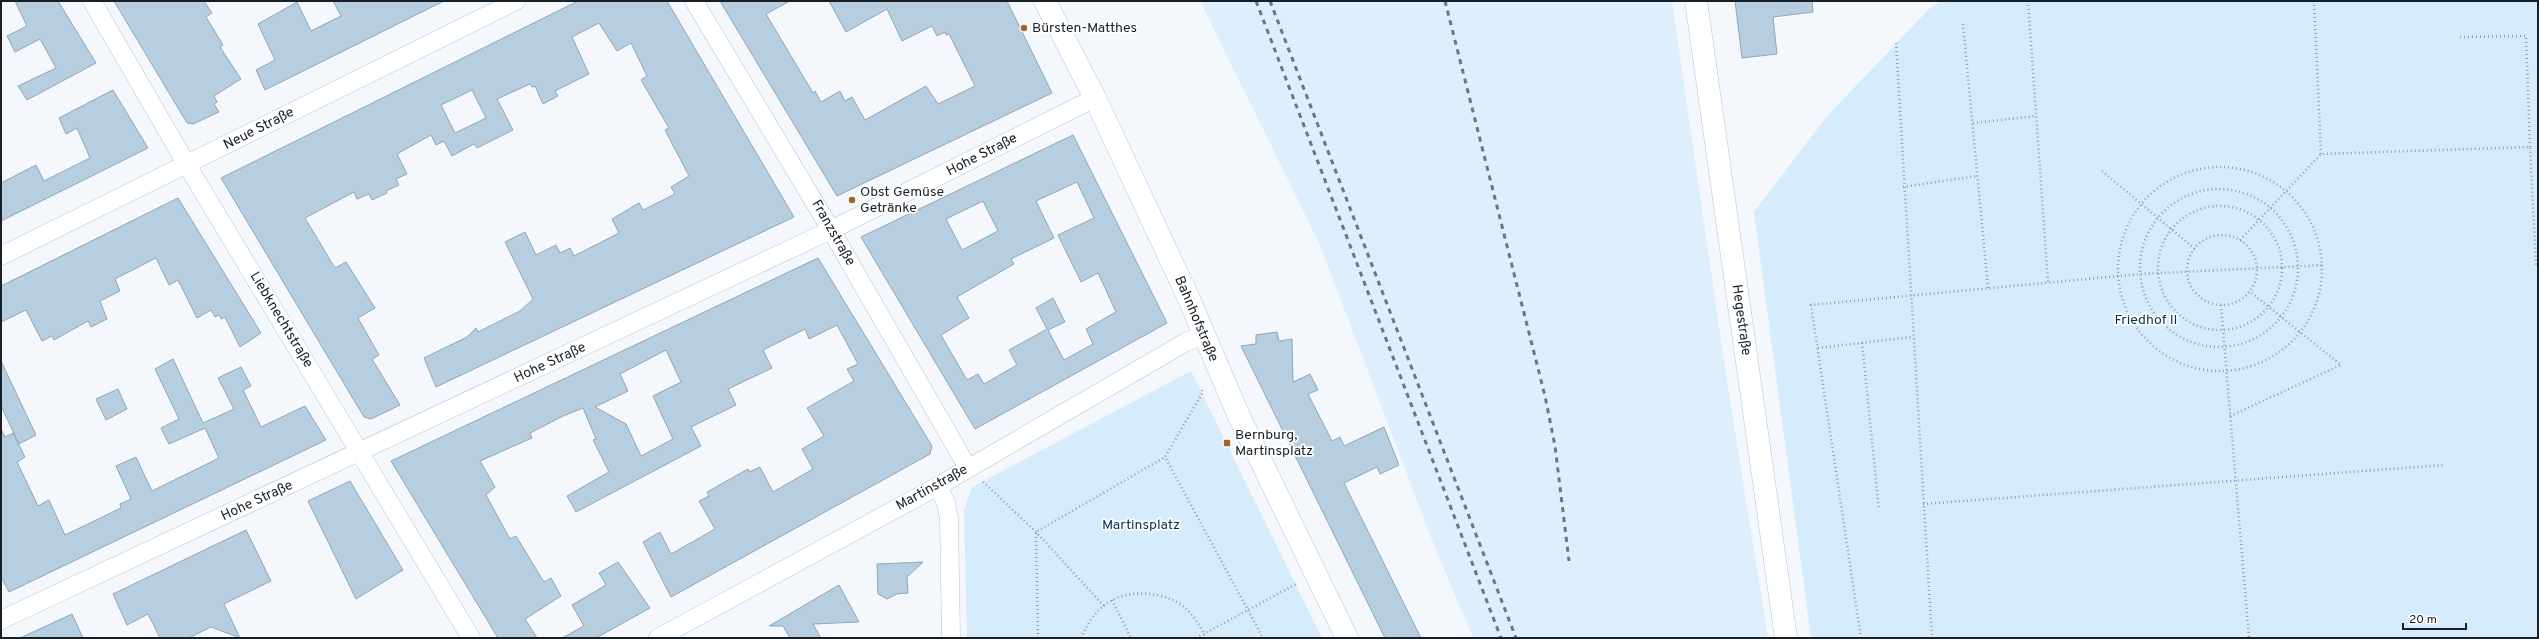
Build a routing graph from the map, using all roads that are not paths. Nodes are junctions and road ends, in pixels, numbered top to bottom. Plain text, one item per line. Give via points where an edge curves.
1 (92, 1) edge
2 (516, 1) edge
3 (694, 1) edge
4 (1045, 1) edge
5 (1696, 1) edge
6 (1095, 98) junction
7 (187, 166) junction
8 (831, 230) junction
9 (1, 256) edge
10 (1204, 335) junction
11 (361, 453) junction
12 (968, 468) junction
13 (938, 486) junction
14 (1, 620) edge
15 (471, 638) edge
16 (658, 638) edge
17 (951, 638) edge
18 (1347, 638) edge
19 (1786, 638) edge

1 - 7 street, Liebknechtstraße
2 - 7 street, Neue Straße
3 - 8 street, Franzstraße
4 - 6 main road, Bahnhofstraße
5 - 19 main road, Hegestraße
6 - 8 street, Hohe Straße
6 - 10 main road, Bahnhofstraße
7 - 9 street, Neue Straße
7 - 11 street, Liebknechtstraße
8 - 11 street, Hohe Straße
8 - 12 street, Franzstraße
10 - 12 street, Martinstraße via 1174,349
10 - 18 main road, Bahnhofstraße via 1238,414
11 - 14 street, Hohe Straße
11 - 15 street, Liebknechtstraße
12 - 13 street, Martinstraße
13 - 16 street, Martinstraße
13 - 17 street via 946,503 949,519

